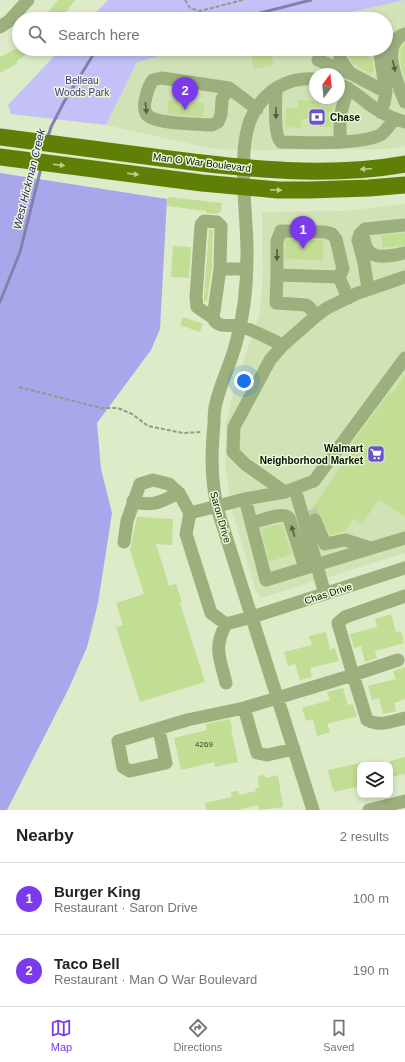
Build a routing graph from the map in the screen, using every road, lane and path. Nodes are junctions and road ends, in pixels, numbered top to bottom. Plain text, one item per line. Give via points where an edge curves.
1 (28, 0) edge
2 (185, 0) edge
3 (243, 0) edge
4 (17, 12) edge
5 (12, 17) edge
6 (0, 27) edge
7 (405, 34) edge
8 (393, 44) edge
9 (317, 56) edge
10 (320, 56) edge
11 (340, 56) edge
12 (378, 56) edge
13 (391, 56) edge
14 (315, 68) edge
15 (350, 73) junction
16 (309, 79) edge
17 (345, 87) edge
18 (229, 88) junction
19 (276, 88) junction
20 (386, 92) junction
21 (405, 102) edge
22 (342, 104) edge
23 (257, 109) junction
24 (380, 112) junction
25 (400, 121) edge
26 (0, 137) edge
27 (340, 142) junction
28 (0, 157) edge
29 (405, 164) edge
30 (244, 168) junction
31 (405, 185) edge
32 (244, 187) junction
33 (405, 225) edge
34 (365, 229) junction
35 (405, 253) edge
36 (405, 258) edge
37 (364, 263) junction
38 (220, 269) junction
39 (246, 269) junction
40 (277, 275) junction
41 (339, 277) junction
42 (405, 277) edge
43 (368, 289) junction
44 (348, 298) junction
45 (316, 316) junction
46 (213, 318) junction
47 (240, 326) junction
48 (283, 345) junction
49 (405, 358) edge
50 (19, 387) dead end
51 (213, 432) junction
52 (294, 489) junction
53 (179, 493) junction
54 (245, 499) junction
55 (133, 501) junction
56 (217, 506) junction
57 (190, 513) junction
58 (252, 523) junction
59 (405, 538) edge
60 (124, 542) dead end
61 (371, 548) junction
62 (311, 566) junction
63 (405, 568) edge
64 (325, 594) junction
65 (405, 596) edge
66 (252, 617) junction
67 (226, 624) junction
68 (398, 660) dead end
69 (354, 675) junction
70 (226, 683) dead end
71 (277, 698) junction
72 (244, 708) junction
73 (405, 718) edge
74 (159, 730) dead end
75 (294, 749) junction
76 (405, 801) edge
77 (313, 810) edge
78 (369, 810) edge

1 - 4 street
2 - 3 path via 190,8 200,11
5 - 6 street
7 -> 8 street
9 - 14 street
10 - 15 street
11 - 15 street
12 - 20 street
13 -> 21 street
15 - 20 street
16 - 19 street via 294,80
17 - 24 street
18 -> 18 street via 162,78 153,80 144,105 146,114 150,118 163,121 212,125 218,122 222,99
18 - 23 street
19 - 23 street, Saron Drive
19 -> 27 street via 276,122 281,142
20 - 24 street
22 - 27 street
23 - 30 street, Saron Drive via 248,130
24 - 25 street
25 - 27 street via 372,138
26 - 30 main road, Man O War Boulevard
28 -> 32 main road, Man O War Boulevard
29 -> 30 main road, Man O War Boulevard via 305,171
30 - 32 street, Saron Drive
32 -> 31 main road, Man O War Boulevard via 309,190
32 - 39 street, Saron Drive
33 - 34 street
34 - 35 street via 365,244 371,254 384,256
34 - 37 street via 358,240
36 - 37 street
37 - 43 street
38 - 39 street
38 - 46 street
38 - 46 street via 221,226 217,222 204,221 201,225 196,297 197,307
39 - 47 street, Saron Drive
40 - 41 street
41 -> 40 street via 343,269 336,239 332,234 325,232 281,231
40 - 45 street via 276,303 306,305
41 - 44 street
42 - 43 street
43 - 44 street
44 - 45 street
45 - 48 street
46 - 47 street via 220,325
47 - 48 street
47 - 51 street, Saron Drive via 216,404
48 - 52 street via 270,360 234,428 233,452 245,464
49 - 52 street via 314,481
50 - 51 path via 101,408 118,408 132,414 148,426 183,434
51 - 56 street, Saron Drive via 212,485
52 - 54 street
52 - 61 street via 313,515 325,544 345,540
52 - 62 street
53 - 55 street via 158,503 143,505
53 - 55 street via 169,484 153,480 140,484
53 - 57 street
54 - 56 street
54 - 58 street
55 - 60 street
56 - 57 street
56 - 66 street, Saron Drive
57 - 67 street via 186,534 211,613
62 -> 58 street via 287,516 280,515
58 - 62 street via 266,580
59 - 61 street
61 - 62 street
62 - 64 street
63 - 64 street, Chas Drive
64 - 66 street, Chas Drive
65 - 69 street via 345,617 338,623
66 - 67 street, Chas Drive
66 - 71 street, Saron Drive
67 - 70 street via 218,646
68 - 69 street
69 - 71 street
69 - 73 street via 367,720 379,724
71 - 72 street
71 - 75 street, Saron Drive
72 - 74 street via 187,720
72 - 75 street via 257,753 267,755
75 - 77 street, Saron Drive
76 - 78 street

